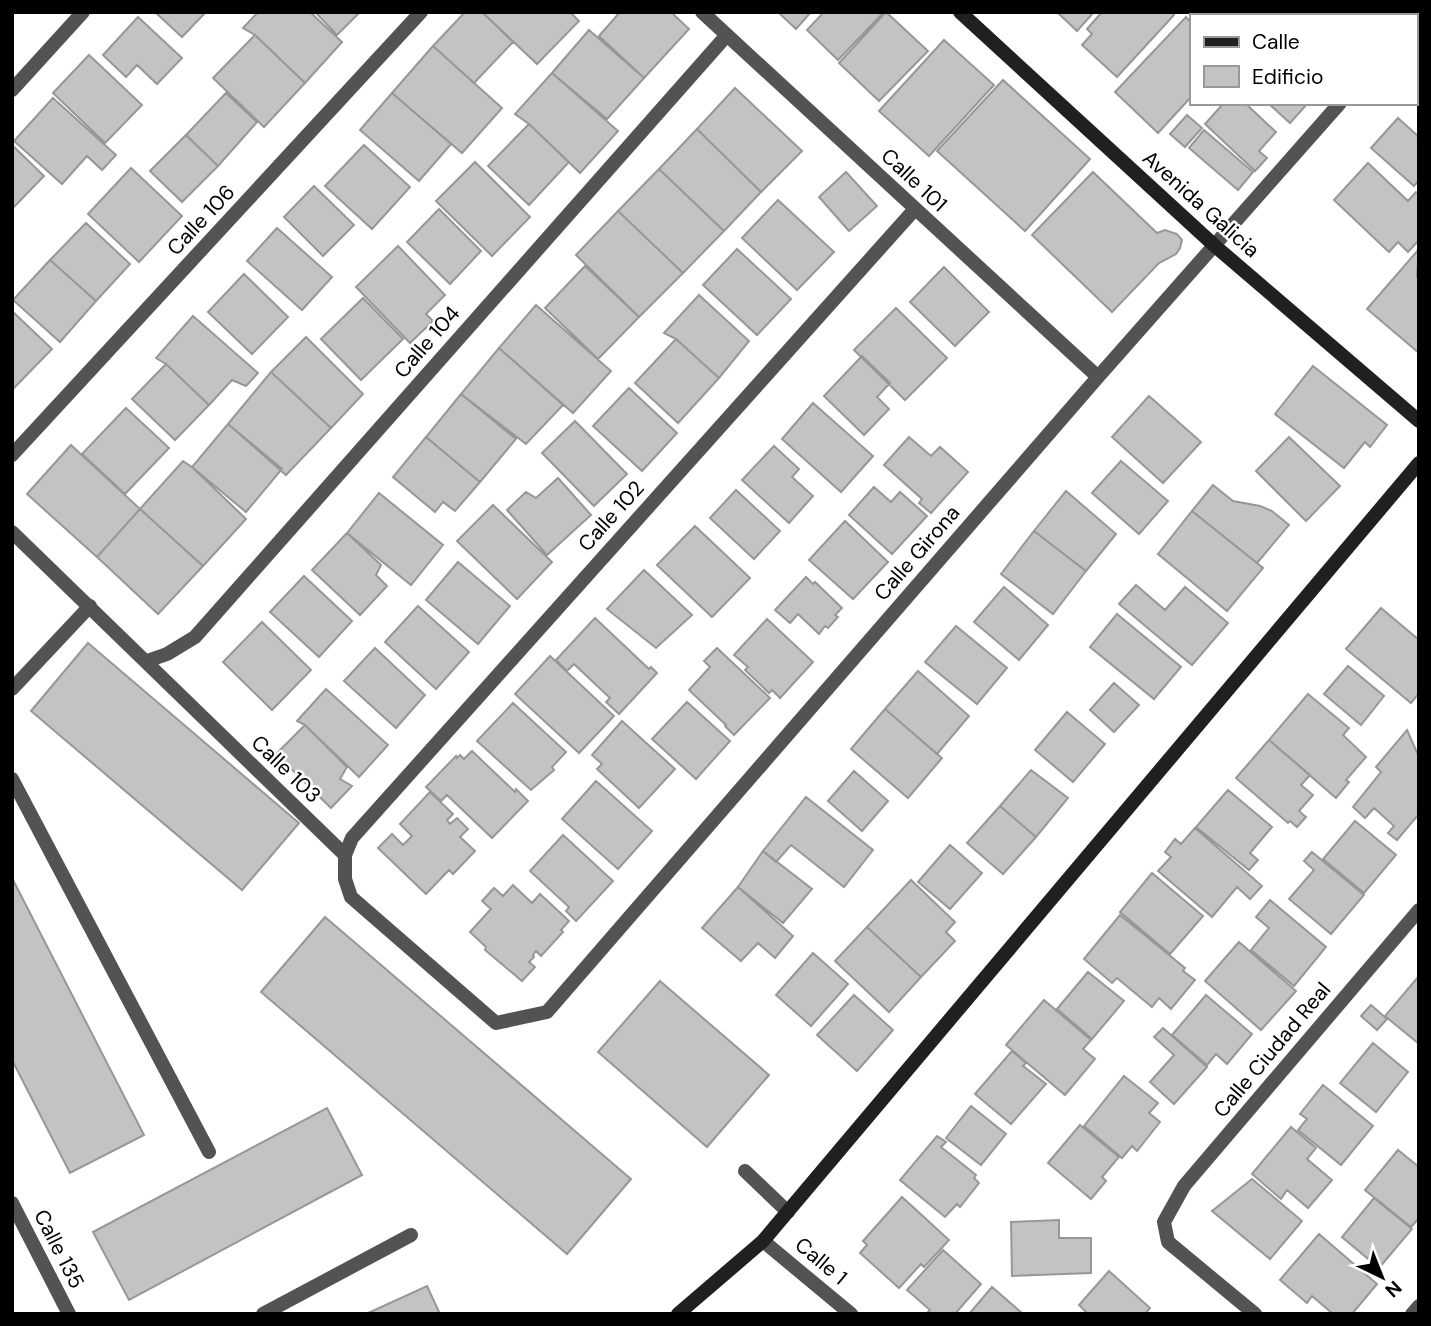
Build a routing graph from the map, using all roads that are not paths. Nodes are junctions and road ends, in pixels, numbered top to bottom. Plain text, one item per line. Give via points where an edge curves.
1 (83, 12) edge
2 (421, 12) edge
3 (702, 12) edge
4 (960, 12) edge
5 (727, 35) junction
6 (12, 90) edge
7 (1338, 105) edge
8 (915, 209) junction
9 (1215, 246) junction
10 (1098, 377) junction
11 (1419, 421) edge
12 (12, 455) edge
13 (1419, 463) edge
14 (12, 532) edge
15 (90, 606) junction
16 (147, 661) junction
17 (12, 689) edge
18 (12, 779) edge
19 (345, 855) junction
20 (1419, 909) edge
21 (209, 1152) dead end
22 (745, 1171) dead end
23 (12, 1203) edge
24 (788, 1212) junction
25 (411, 1235) dead end
26 (764, 1241) junction
27 (1419, 1306) edge
28 (69, 1314) edge
29 (262, 1314) edge
30 (678, 1314) edge
31 (851, 1314) edge
32 (1255, 1314) edge
33 (1412, 1314) edge

1 - 6 street
2 - 12 street, Calle 106
3 - 5 street, Calle 101
4 - 9 street, Avenida Galicia
5 - 8 street, Calle 101
5 - 16 street, Calle 104 via 195,638
7 - 9 street, Calle Girona
8 - 10 street, Calle 101
8 - 19 street, Calle 102 via 352,838
9 - 10 street, Calle Girona
9 - 11 street, Avenida Galicia
10 - 19 street, Calle Girona via 547,1012 496,1023 351,897
13 - 24 street
14 - 15 street, Calle 103
15 - 16 street, Calle 103
15 - 17 street
16 - 19 street, Calle 103
18 - 21 street
20 - 32 street, Calle Ciudad Real via 1184,1185 1164,1222 1168,1242
22 - 24 street
23 - 28 street, Calle 135
24 - 26 street
25 - 29 street
26 - 30 street
26 - 31 street, Calle 1
27 - 33 street

